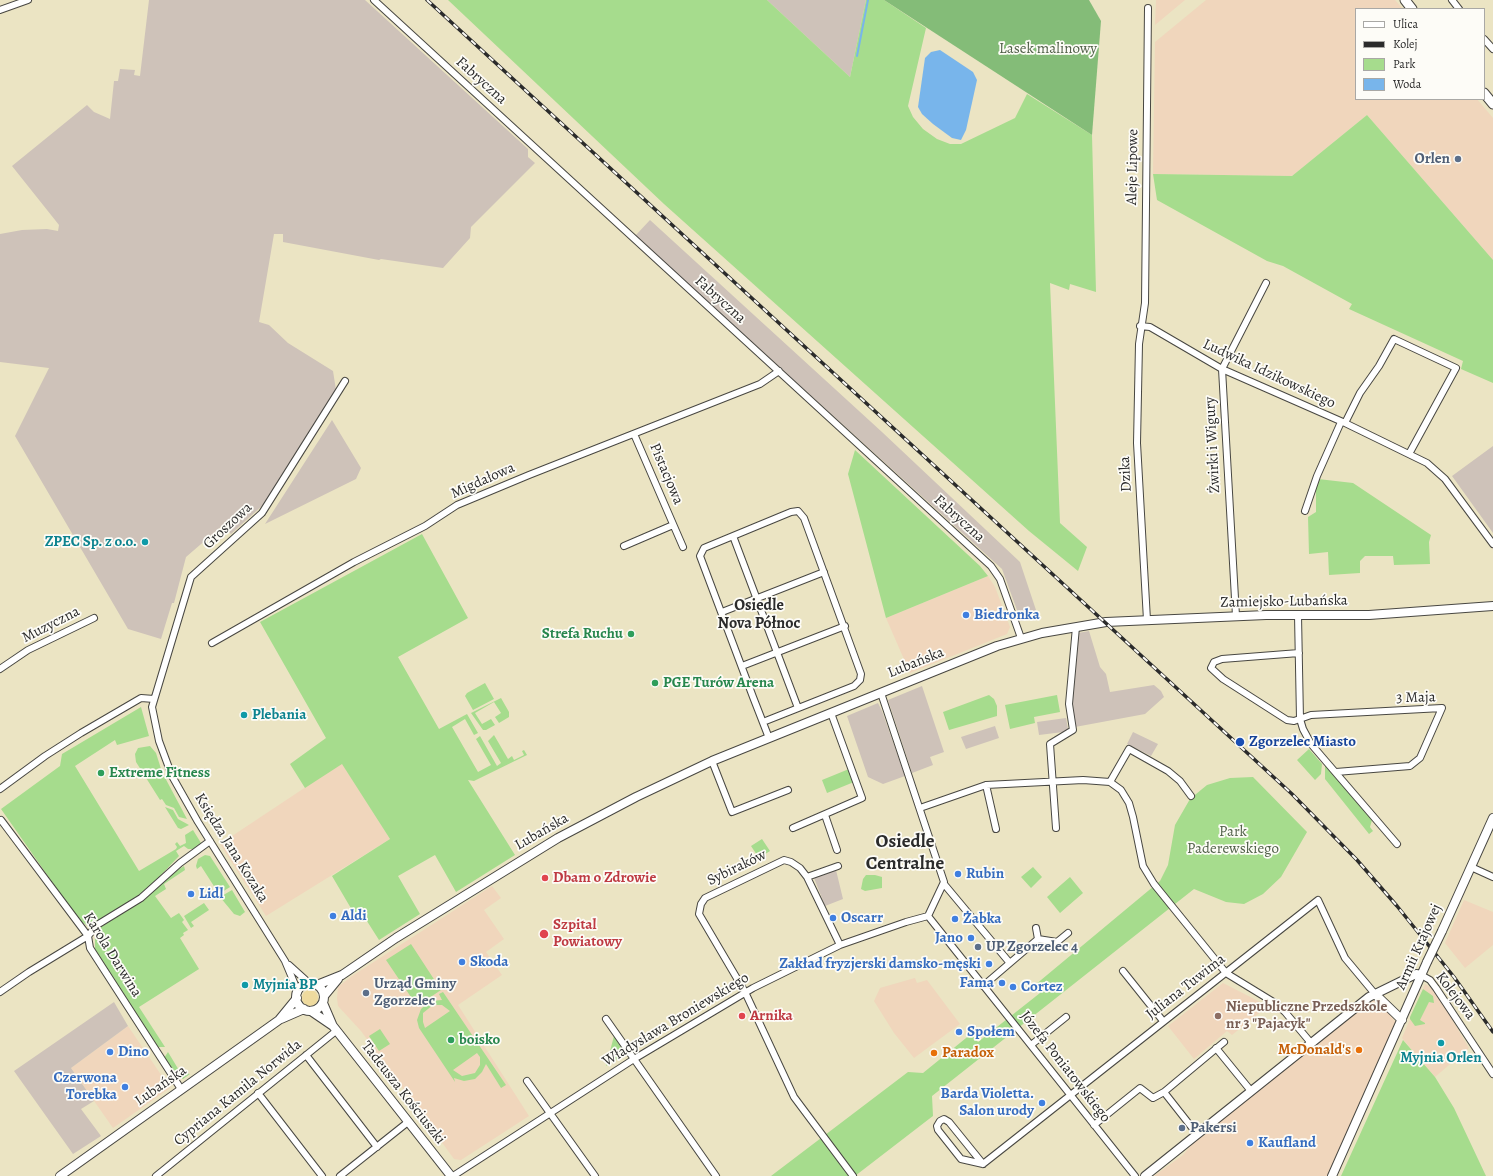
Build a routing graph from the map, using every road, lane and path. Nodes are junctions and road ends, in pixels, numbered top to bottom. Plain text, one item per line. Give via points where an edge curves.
1 (28, 0) edge
2 (374, 0) edge
3 (1405, 0) edge
4 (1452, 0) edge
5 (1148, 8) dead end
6 (1411, 8) edge
7 (1458, 8) edge
8 (0, 10) edge
9 (1485, 40) edge
10 (1493, 50) edge
11 (1485, 94) edge
12 (1493, 104) edge
13 (1266, 283) dead end
14 (1140, 326) junction
15 (1222, 369) junction
16 (779, 371) junction
17 (345, 381) dead end
18 (1343, 423) junction
19 (634, 434) junction
20 (1409, 454) junction
21 (1305, 511) dead end
22 (674, 525) junction
23 (733, 536) junction
24 (1493, 544) edge
25 (624, 546) dead end
26 (683, 547) dead end
27 (824, 572) junction
28 (757, 598) junction
29 (1493, 606) edge
30 (722, 612) junction
31 (1298, 615) junction
32 (1236, 616) junction
33 (94, 618) dead end
34 (1147, 620) junction
35 (845, 626) junction
36 (1076, 626) junction
37 (1021, 638) junction
38 (212, 643) dead end
39 (777, 653) junction
40 (1299, 653) junction
41 (742, 666) junction
42 (0, 668) edge
43 (881, 693) junction
44 (154, 699) junction
45 (798, 708) junction
46 (831, 713) junction
47 (1300, 719) junction
48 (763, 722) junction
49 (770, 738) junction
50 (712, 762) junction
51 (1336, 772) junction
52 (1053, 782) junction
53 (1110, 782) junction
54 (986, 785) junction
55 (0, 789) edge
56 (788, 790) dead end
57 (1191, 796) dead end
58 (920, 808) junction
59 (825, 815) junction
60 (1493, 818) edge
61 (1, 820) dead end
62 (793, 828) dead end
63 (1056, 828) dead end
64 (996, 829) dead end
65 (210, 841) junction
66 (1397, 844) dead end
67 (838, 850) dead end
68 (838, 866) dead end
69 (1471, 867) junction
70 (806, 877) junction
71 (1493, 877) edge
72 (944, 884) junction
73 (928, 916) junction
74 (1036, 928) dead end
75 (1068, 933) dead end
76 (88, 936) junction
77 (1038, 940) junction
78 (840, 945) junction
79 (285, 961) junction
80 (1009, 962) junction
81 (1123, 971) dead end
82 (1226, 972) junction
83 (342, 975) junction
84 (1422, 975) junction
85 (313, 984) junction
86 (983, 986) junction
87 (0, 992) edge
88 (745, 992) junction
89 (1375, 994) junction
90 (297, 995) junction
91 (323, 999) junction
92 (308, 1010) junction
93 (1066, 1017) dead end
94 (606, 1019) dead end
95 (278, 1020) junction
96 (1402, 1020) junction
97 (1163, 1021) junction
98 (335, 1029) junction
99 (1224, 1042) dead end
100 (1311, 1043) junction
101 (1031, 1045) junction
102 (1216, 1048) junction
103 (306, 1055) junction
104 (634, 1059) junction
105 (1493, 1074) edge
106 (527, 1081) dead end
107 (180, 1089) junction
108 (1251, 1091) junction
109 (1164, 1092) junction
110 (258, 1093) junction
111 (1071, 1095) junction
112 (550, 1113) junction
113 (408, 1122) junction
114 (1094, 1125) junction
115 (1197, 1134) junction
116 (377, 1147) junction
117 (983, 1164) junction
118 (60, 1176) edge
119 (156, 1176) edge
120 (322, 1176) edge
121 (340, 1176) edge
122 (452, 1176) edge
123 (596, 1176) edge
124 (716, 1176) edge
125 (853, 1176) edge
126 (1135, 1176) edge
127 (1145, 1176) edge
128 (1332, 1176) edge

1 - 8 street
2 - 16 street, Fabryczna
3 - 6 main road
4 - 7 street
5 - 14 street, Aleje Lipowe via 1145,303
9 - 10 street
11 - 12 main road
13 - 15 street
14 - 15 street, Ludwika Idzikowskiego via 1150,327
14 - 34 street, Dzika via 1137,442
15 - 18 street, Ludwika Idzikowskiego
15 - 32 street, Żwirki i Wigury
16 - 19 street, Migdałowa via 760,384
16 - 37 street, Fabryczna via 991,566 1000,579
17 - 44 street, Groszowa via 262,513 191,577
18 - 20 street, Ludwika Idzikowskiego
18 - 20 street, Ludwika Idzikowskiego via 1394,339 1456,368
18 - 21 street via 1317,476
19 - 22 street, Pistacjowa
19 - 38 street, Migdałowa via 457,505 425,526 354,562
20 - 24 street, Ludwika Idzikowskiego via 1442,475
22 - 25 street, Pistacjowa
22 - 26 street, Pistacjowa
23 - 27 street via 798,511 804,518
23 - 28 street
23 - 30 street via 704,548 701,553 701,559
27 - 28 street
27 - 35 street
28 - 30 street
28 - 39 street
29 - 31 main road, Zamiejsko-Lubańska via 1369,615
30 - 41 street
31 - 32 main road, Zamiejsko-Lubańska
31 - 40 street
32 - 34 main road, Zamiejsko-Lubańska
33 - 42 street, Muzyczna via 28,650
34 - 36 main road, Zamiejsko-Lubańska
35 - 39 street
35 - 45 street via 861,670 860,680 854,686
36 - 37 main road, Lubańska
36 - 52 street via 1069,704 1073,730 1050,744
37 - 43 main road, Lubańska
39 - 41 street
39 - 45 street
40 - 47 street
40 - 47 street via 1222,659 1214,662 1211,668 1223,679 1287,720
41 - 48 street
43 - 46 main road, Lubańska
43 - 58 street
44 - 55 street via 141,698 80,733
44 - 65 street, Księdza Jana Kozaka via 152,707 159,741 172,776
45 - 48 street
46 - 49 main road, Lubańska
46 - 59 street via 862,798
47 - 51 street via 1306,736
47 - 51 street, 3 Maja via 1311,715 1442,708 1420,758 1410,766
48 - 49 street
49 - 50 main road, Lubańska
50 - 56 street via 732,812
50 - 83 main road, Lubańska via 636,797 558,838 419,923
51 - 66 street
52 - 53 street
52 - 54 street
52 - 63 street
53 - 57 street via 1129,749 1168,771
53 - 82 street via 1121,790 1129,803 1145,872
54 - 58 street
54 - 64 street
58 - 72 street
59 - 62 street
59 - 67 street
60 - 69 main road, Armii Krajowej
61 - 76 street, Karola Darwina
65 - 76 street via 180,863 141,898 97,925
65 - 79 street, Księdza Jana Kozaka
68 - 70 street
69 - 71 street
69 - 84 main road, Armii Krajowej, bridge
70 - 78 street, Sybiraków
70 - 88 street, Sybiraków via 796,864 784,860 705,898 701,904 699,914
72 - 73 street
72 - 80 street
73 - 78 street, Władysława Broniewskiego
73 - 86 street, Józefa Poniatowskiego
74 - 77 street
75 - 77 street via 1056,942
76 - 87 street
76 - 107 street, Karola Darwina via 90,948
77 - 80 street
78 - 88 street, Władysława Broniewskiego
79 - 85 street, Księdza Jana Kozaka
79 - 90 street, Księdza Jana Kozaka via 296,984
80 - 86 street
81 - 97 street
82 - 89 street, Juliana Tuwima via 1318,900 1345,958
82 - 97 street, Juliana Tuwima
82 - 100 street via 1275,1003
83 - 85 main road, Lubańska
83 - 91 main road, Lubańska
84 - 89 main road via 1416,974
84 - 96 main road, Armii Krajowej
84 - 105 street, Kolejowa via 1438,990
85 - 90 main road via 304,985
85 - 91 main road via 322,991
86 - 101 street, Józefa Poniatowskiego
88 - 104 street, Władysława Broniewskiego
88 - 125 street, Sybiraków via 794,1097
89 - 96 main road
89 - 100 main road
90 - 92 main road via 300,1006
90 - 95 main road, Lubańska
91 - 92 main road via 318,1008
91 - 98 main road, Tadeusza Kościuszki
92 - 95 main road, Lubańska
92 - 98 main road, Tadeusza Kościuszki
93 - 101 street
94 - 104 street
95 - 107 main road, Lubańska
96 - 128 main road, Armii Krajowej
97 - 111 street, Juliana Tuwima
98 - 103 street, Cypriana Kamila Norwida
98 - 113 main road, Tadeusza Kościuszki
99 - 102 street
100 - 108 main road
101 - 111 street, Józefa Poniatowskiego
102 - 108 street
102 - 109 street
103 - 110 street, Cypriana Kamila Norwida
103 - 116 street
104 - 112 street, Władysława Broniewskiego
104 - 124 street
106 - 112 street
107 - 118 main road, Lubańska
108 - 115 main road
109 - 114 street via 1153,1098 1140,1088
109 - 115 street
110 - 119 street, Cypriana Kamila Norwida
110 - 120 street
111 - 114 street, Józefa Poniatowskiego
111 - 117 street, Juliana Tuwima
112 - 122 street, Władysława Broniewskiego
112 - 123 street
113 - 116 street
113 - 122 main road, Tadeusza Kościuszki
114 - 126 street, Józefa Poniatowskiego
115 - 127 main road
116 - 121 street
117 - 117 street via 949,1122 944,1119 940,1121 938,1130 961,1159

